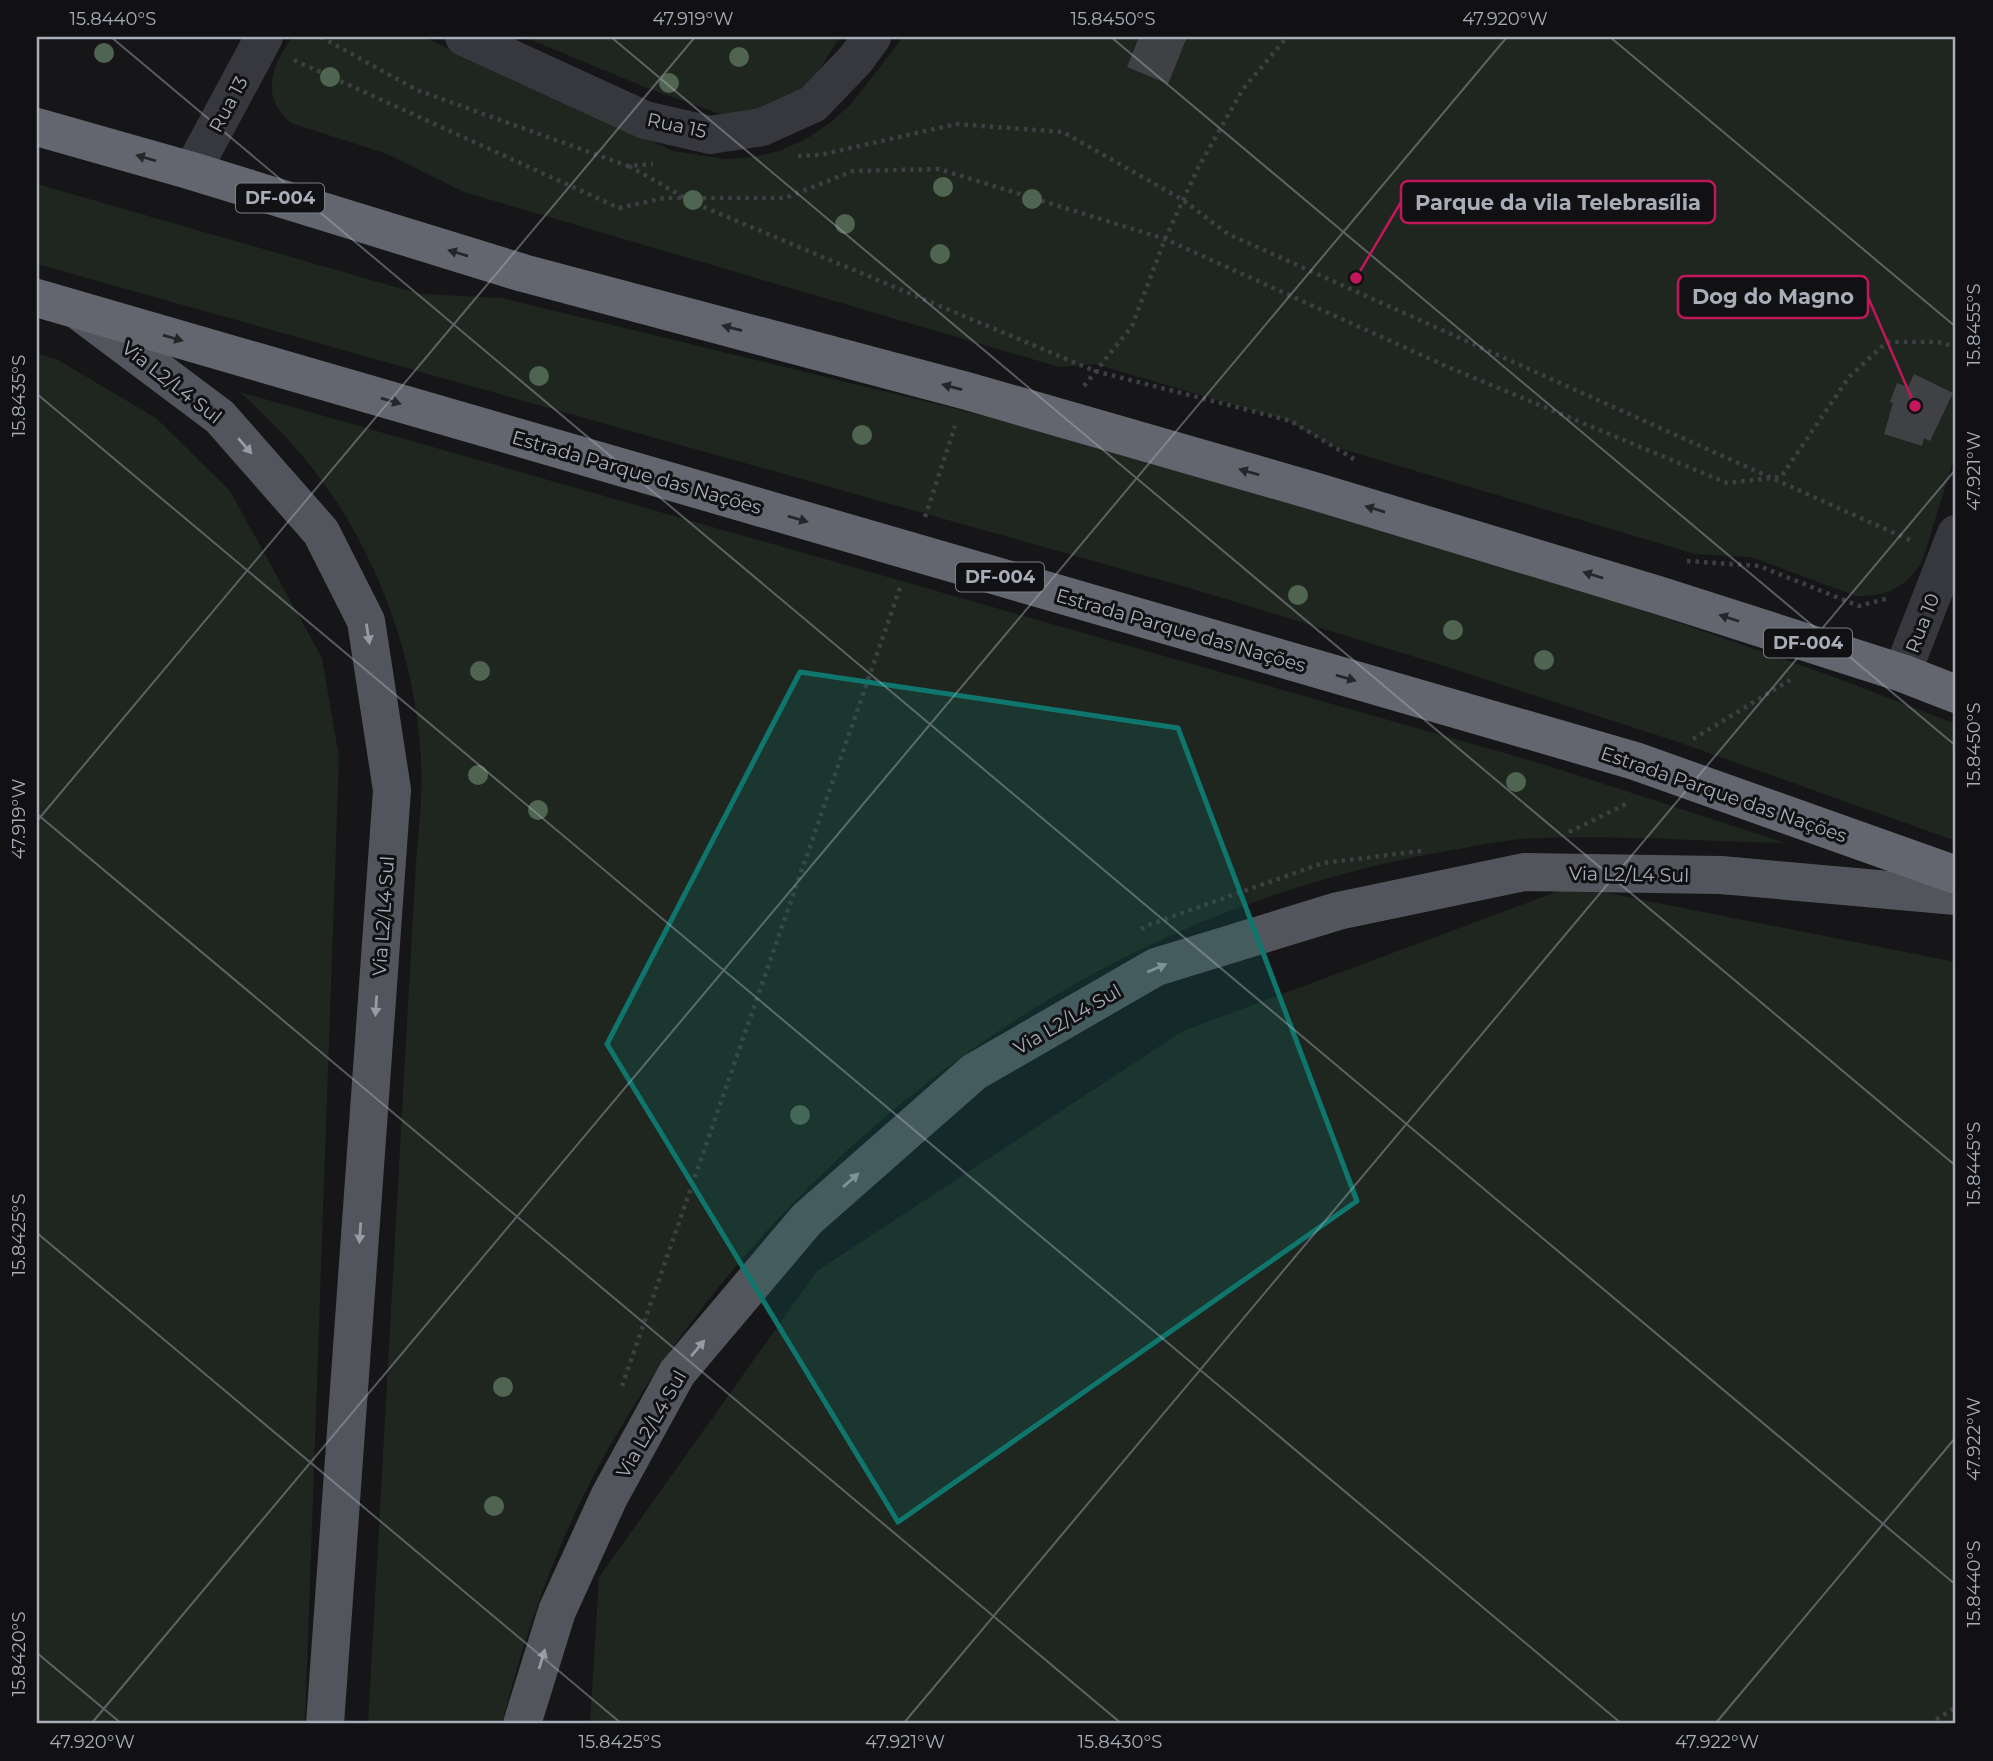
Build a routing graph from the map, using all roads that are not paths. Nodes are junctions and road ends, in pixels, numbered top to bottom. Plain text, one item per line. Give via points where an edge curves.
1 (464, 37) edge
2 (872, 37) edge
3 (262, 41) edge
4 (37, 127) edge
5 (192, 171) junction
6 (37, 298) edge
7 (79, 310) junction
8 (1952, 546) edge
9 (1902, 673) junction
10 (1956, 694) edge
11 (1956, 875) edge
12 (1956, 896) edge
13 (325, 1724) edge
14 (522, 1724) edge

1 - 2 street, Rua 15 via 645,120 710,135 762,127 813,104
3 - 5 street, Rua 13
5 -> 4 highway, DF-004
9 -> 5 highway, DF-004 via 1328,495 967,391 523,273
6 - 7 highway, Estrada Parque das Nações / DF-004
7 -> 11 highway, Estrada Parque das Nações / DF-004 via 1649,765
7 -> 13 main road, Via L2/L4 Sul via 220,417 321,532 366,621 392,790
8 - 9 street, Rua 10
9 - 10 highway, DF-004
14 -> 12 main road, Via L2/L4 Sul via 557,1611 609,1497 677,1373 807,1219 974,1072 1156,967 1338,911 1524,872 1721,875

